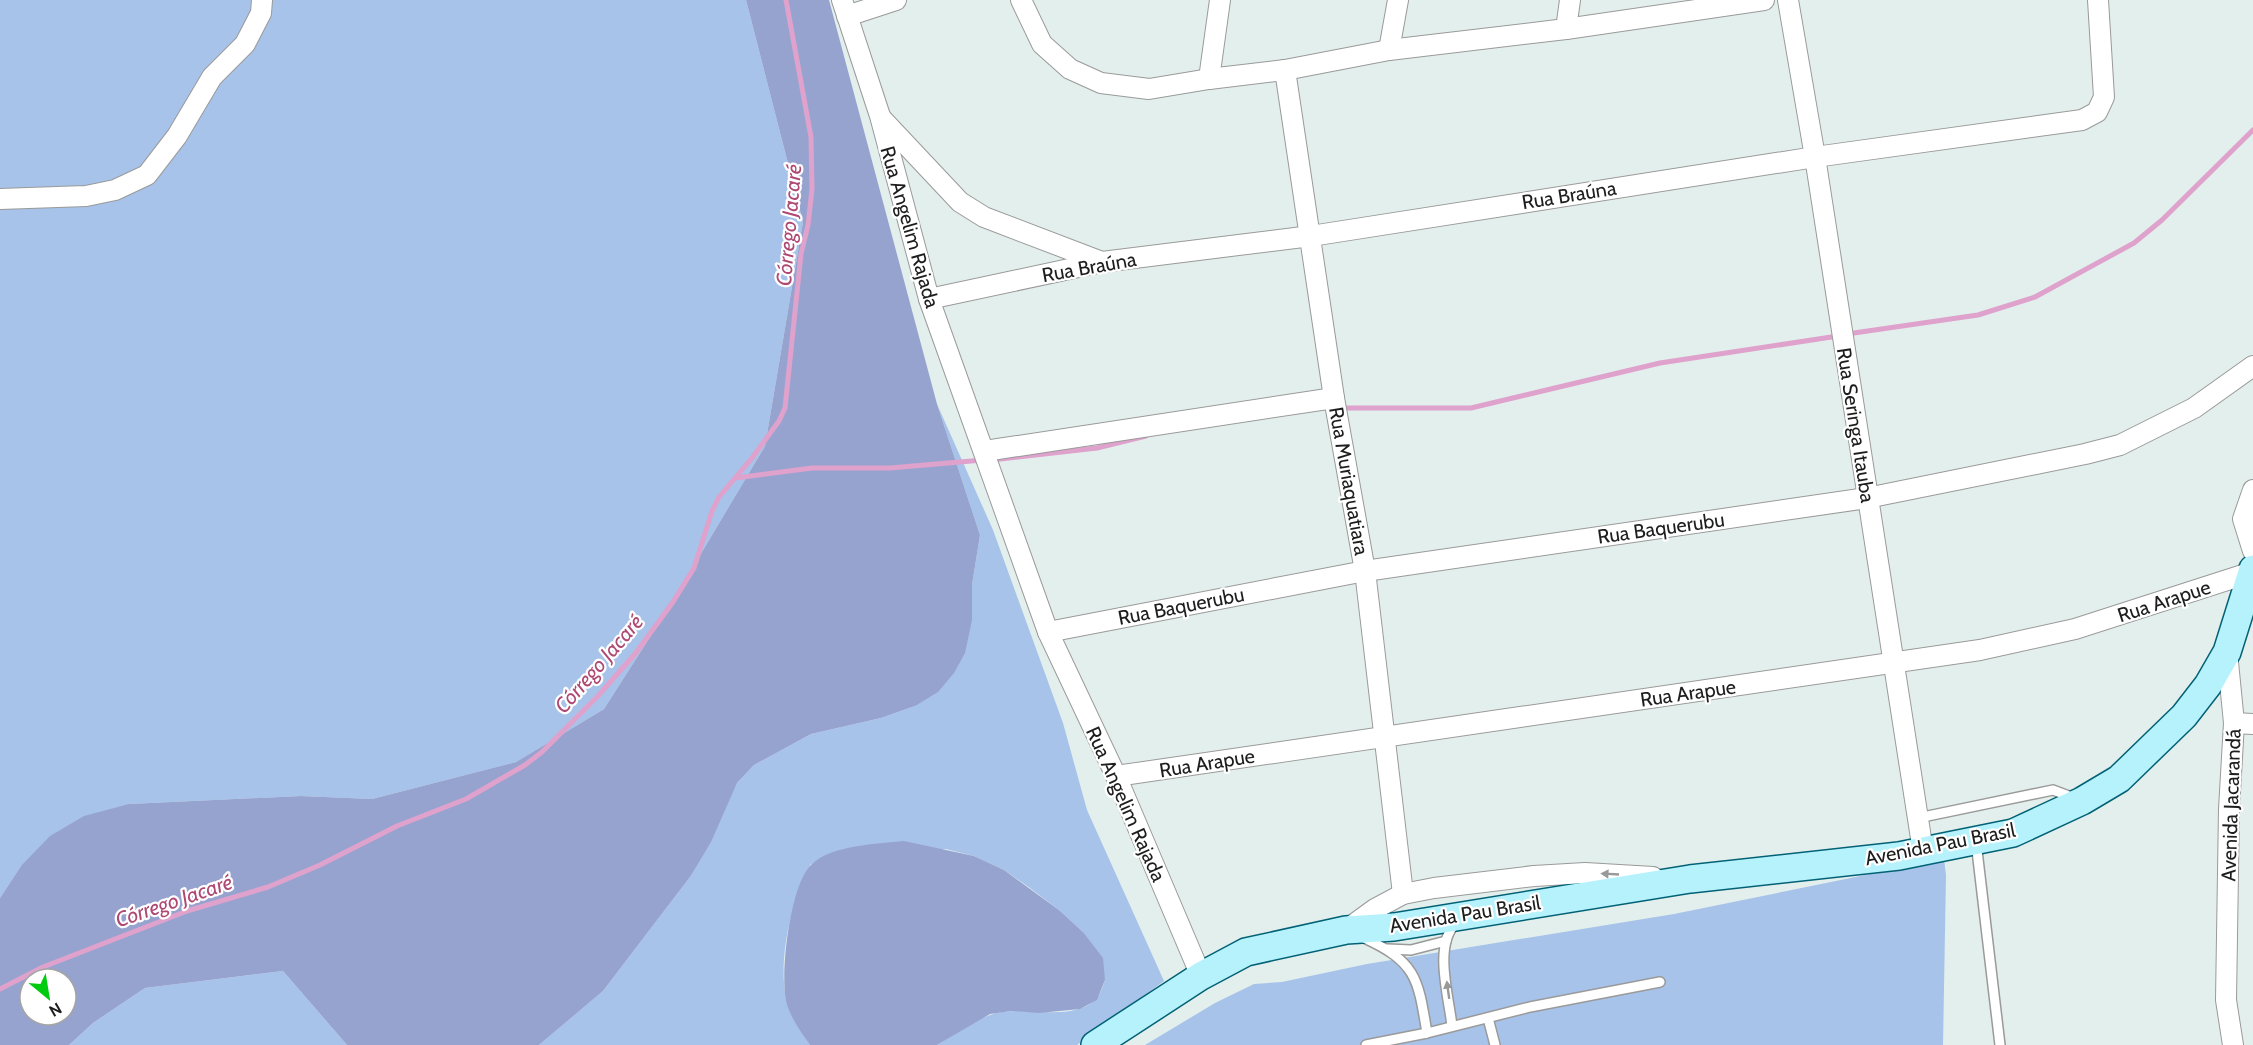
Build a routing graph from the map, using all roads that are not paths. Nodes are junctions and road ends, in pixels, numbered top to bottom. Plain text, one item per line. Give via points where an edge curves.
1 (262, 0) edge
2 (896, 0) edge
3 (1021, 0) edge
4 (1220, 0) edge
5 (1398, 0) edge
6 (1570, 0) edge
7 (1764, 0) edge
8 (1788, 0) edge
9 (2098, 0) edge
10 (1732, 2) edge
11 (845, 8) edge
12 (1566, 29) junction
13 (1389, 50) junction
14 (1285, 70) junction
15 (1209, 79) junction
16 (880, 116) junction
17 (1815, 157) junction
18 (0, 198) edge
19 (1311, 236) junction
20 (1102, 262) junction
21 (929, 299) junction
22 (2253, 366) edge
23 (1336, 407) junction
24 (987, 459) junction
25 (2253, 490) edge
26 (1867, 498) junction
27 (2253, 564) edge
28 (1365, 571) junction
29 (1048, 632) junction
30 (2227, 652) junction
31 (1894, 664) junction
32 (2243, 724) edge
33 (1384, 736) junction
34 (1116, 776) junction
35 (2082, 801) junction
36 (1918, 818) junction
37 (1976, 840) junction
38 (1923, 850) junction
39 (1690, 879) junction
40 (1403, 894) junction
41 (1464, 915) junction
42 (1346, 930) junction
43 (1446, 941) junction
44 (1388, 949) junction
45 (1202, 976) junction
46 (1660, 982) dead end
47 (1488, 1018) junction
48 (1452, 1026) junction
49 (1427, 1033) junction
50 (1095, 1045) edge
51 (1366, 1045) edge
52 (1495, 1045) edge
53 (2000, 1045) edge
54 (2233, 1045) edge

1 - 18 street via 261,13 245,44 212,77 177,136 147,175 116,190 86,196
2 - 11 street
3 - 15 street via 1042,44 1070,69 1101,83 1149,89
4 - 15 street
5 - 13 street
6 - 12 street
7 - 10 street
8 - 17 street, Rua Seringa Itauba
9 - 17 street, Rua Braúna via 2104,97 2097,112 2082,120
10 - 12 street
11 - 16 street, Rua Angelim Rajada
12 - 13 street
13 - 14 street
14 - 15 street
14 - 19 street, Rua Muriaquatiara
16 - 20 street via 960,202 984,217
16 - 21 street, Rua Angelim Rajada
17 - 19 street, Rua Braúna
17 - 26 street, Rua Seringa Itauba
19 - 20 street, Rua Braúna
19 - 23 street, Rua Muriaquatiara
20 - 21 street, Rua Braúna
21 - 24 street, Rua Angelim Rajada
22 - 26 street, Rua Baquerubu via 2194,408 2120,445
23 - 24 street
23 - 28 street, Rua Muriaquatiara
24 - 29 street, Rua Angelim Rajada
25 - 27 street via 2243,519
26 - 28 street, Rua Baquerubu
26 - 31 street, Rua Seringa Itauba
27 - 30 main road, Avenida Jacarandá
27 - 31 street, Rua Arapue via 2075,629
28 - 29 street, Rua Baquerubu
28 - 33 street, Rua Muriaquatiara
29 - 34 street, Rua Angelim Rajada
30 - 32 street, Avenida Jacarandá
30 - 35 main road, Avenida Pau Brasil via 2184,716 2119,779
31 - 33 street, Rua Arapue
31 - 36 street, Rua Seringa Itauba
32 - 54 street, Avenida Jacarandá via 2229,809 2226,1000
33 - 34 street, Rua Arapue
33 - 40 street, Rua Muriaquatiara
34 - 45 street, Rua Angelim Rajada
35 - 36 lane via 2053,790
35 - 37 main road, Avenida Pau Brasil via 2013,833
36 - 38 street, Rua Seringa Itauba
37 - 38 main road, Avenida Pau Brasil
37 - 53 lane
38 - 39 main road, Avenida Pau Brasil
39 -> 40 street, Avenida Pau Brasil via 1584,873
39 - 41 main road, Avenida Pau Brasil
40 - 42 street, Avenida Pau Brasil
41 - 42 main road, Avenida Pau Brasil via 1394,927
41 - 43 lane via 1449,930
42 - 44 lane
42 - 45 main road, Avenida Pau Brasil via 1246,952
43 - 44 lane via 1411,950
48 -> 43 lane via 1443,953
44 - 49 lane via 1409,968 1420,994
45 - 50 main road, Avenida Pau Brasil
46 - 47 lane
47 - 48 lane
47 - 52 lane
48 - 49 lane
49 - 51 lane

